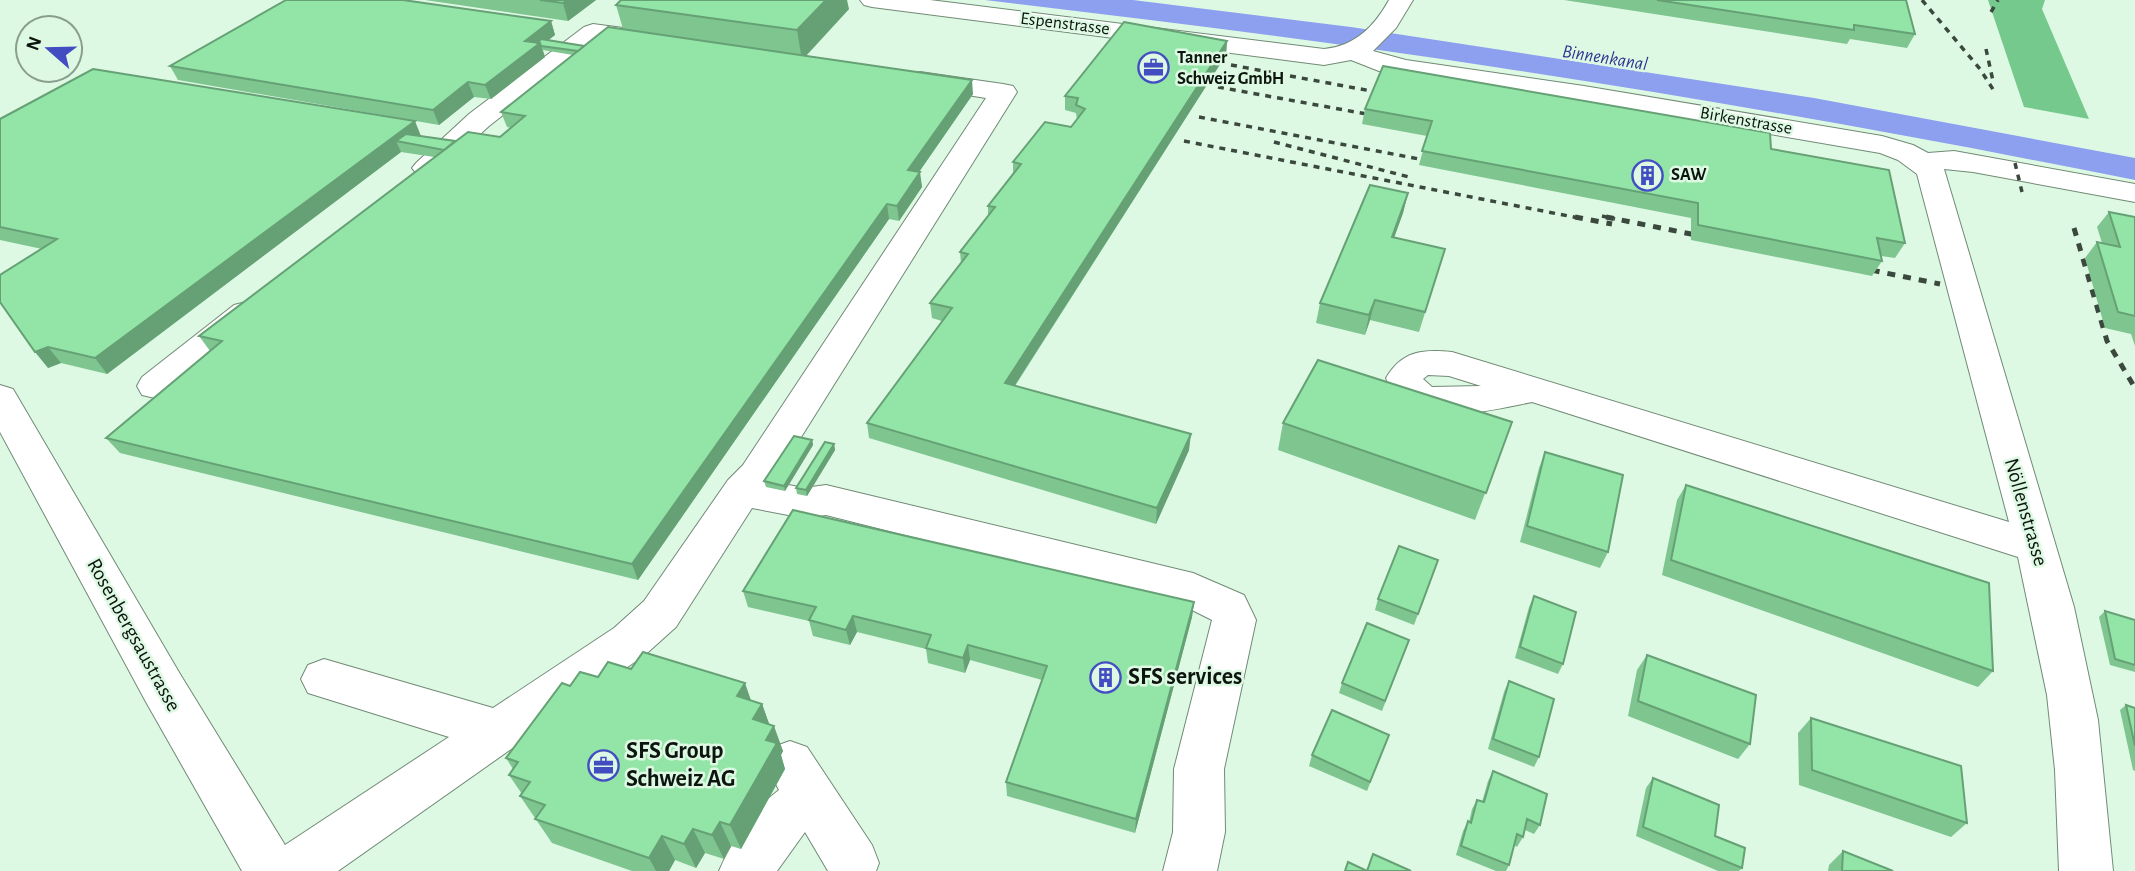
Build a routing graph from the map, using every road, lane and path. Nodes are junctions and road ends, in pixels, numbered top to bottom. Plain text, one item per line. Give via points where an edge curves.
1 (872, 0) edge
2 (1395, 9) edge
3 (675, 44) edge
4 (1358, 57) junction
5 (894, 76) edge
6 (1923, 162) junction
7 (407, 184) edge
8 (2135, 193) edge
9 (271, 293) edge
10 (155, 386) dead end
11 (1530, 390) dead end
12 (0, 398) edge
13 (742, 491) junction
14 (2035, 546) junction
15 (324, 679) dead end
16 (491, 735) junction
17 (853, 863) dead end
18 (271, 871) edge
19 (293, 871) edge
20 (747, 871) edge
21 (1190, 871) edge
22 (2086, 871) edge

1 - 4 street, Espenstrasse via 1304,56
2 - 4 street
3 - 7 street via 593,32 479,120
4 - 6 street, Birkenstrasse via 1882,145
5 - 13 street via 1003,92 757,475
6 - 8 street, Birkenstrasse via 1954,160
6 - 14 street, Nöllenstrasse via 1931,173
9 - 10 street
11 - 14 street
12 - 18 street, Rosenbergsaustrasse
13 - 16 street via 660,614 630,642 566,670
13 - 21 street via 804,503 826,500 1193,590 1228,608 1234,620 1199,769 1199,832
14 - 22 street, Nöllenstrasse via 2068,682
15 - 16 street via 484,726
16 - 19 street via 374,832
17 - 20 street via 801,780

